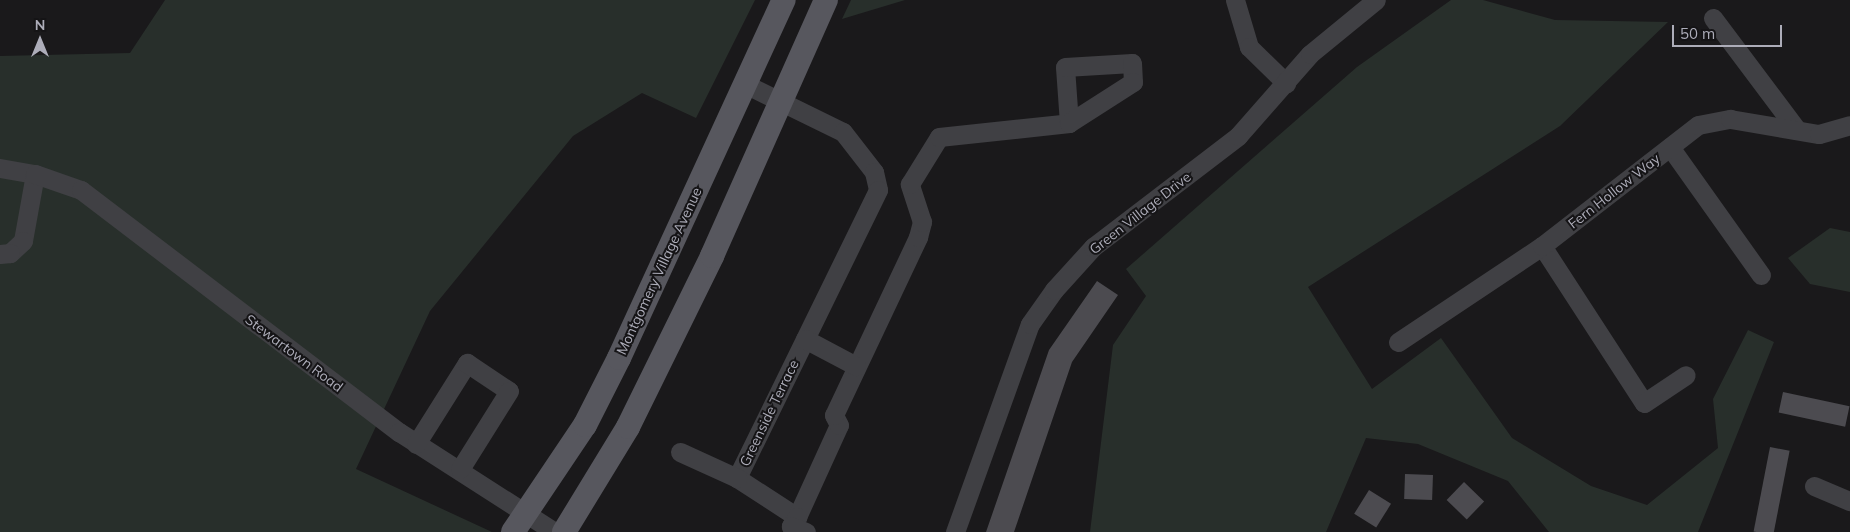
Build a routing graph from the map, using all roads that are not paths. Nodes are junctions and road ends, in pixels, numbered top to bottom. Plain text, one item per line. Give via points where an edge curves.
1 (784, 0) edge
2 (826, 0) edge
3 (1235, 0) edge
4 (1376, 0) edge
5 (1713, 18) dead end
6 (745, 84) junction
7 (1286, 84) junction
8 (781, 100) junction
9 (1069, 123) dead end
10 (1797, 130) junction
11 (1847, 133) edge
12 (1670, 147) junction
13 (0, 168) edge
14 (35, 174) junction
15 (910, 184) junction
16 (878, 190) junction
17 (1542, 246) junction
18 (0, 254) edge
19 (1761, 275) dead end
20 (805, 340) junction
21 (1398, 342) dead end
22 (856, 366) junction
23 (1686, 375) dead end
24 (416, 444) junction
25 (680, 452) dead end
26 (460, 469) junction
27 (737, 478) junction
28 (1814, 486) dead end
29 (1850, 501) edge
30 (526, 511) junction
31 (801, 524) edge
32 (513, 532) edge
33 (555, 532) edge
34 (564, 532) edge
35 (955, 532) edge

1 - 6 main road, Montgomery Village Avenue
2 - 8 main road
3 - 7 street via 1249,47
4 - 7 street, Green Village Drive via 1310,54
5 - 10 street
6 - 8 street
6 - 30 main road, Montgomery Village Avenue via 585,425
7 - 35 street, Green Village Drive via 1238,136 1093,247 1054,290 1030,324
8 - 16 street via 843,132 874,172
8 - 34 main road via 712,256 628,426
9 - 15 street via 945,133
10 - 11 street, Fern Hollow Way via 1819,134
10 - 12 street, Fern Hollow Way via 1714,119 1698,125
12 - 17 street, Fern Hollow Way
12 - 19 street
13 - 14 street, Stewartown Road
14 - 18 street via 23,241 10,253
14 - 24 street, Stewartown Road via 81,190
15 - 16 street
15 - 22 street, Greenside Terrace via 919,207 920,230
16 - 20 street, Greenside Terrace
17 - 21 street, Fern Hollow Way
17 - 23 street via 1644,403
20 - 22 street
20 - 27 street, Greenside Terrace
22 - 31 street, Greenside Terrace via 834,415 839,425
24 - 26 street, Stewartown Road
24 - 26 street via 467,363 509,391
25 - 27 street
26 - 30 street, Stewartown Road
27 - 31 street, Greenside Terrace
28 - 29 street
30 - 32 main road, Montgomery Village Avenue
30 - 33 street, Stewartown Road

